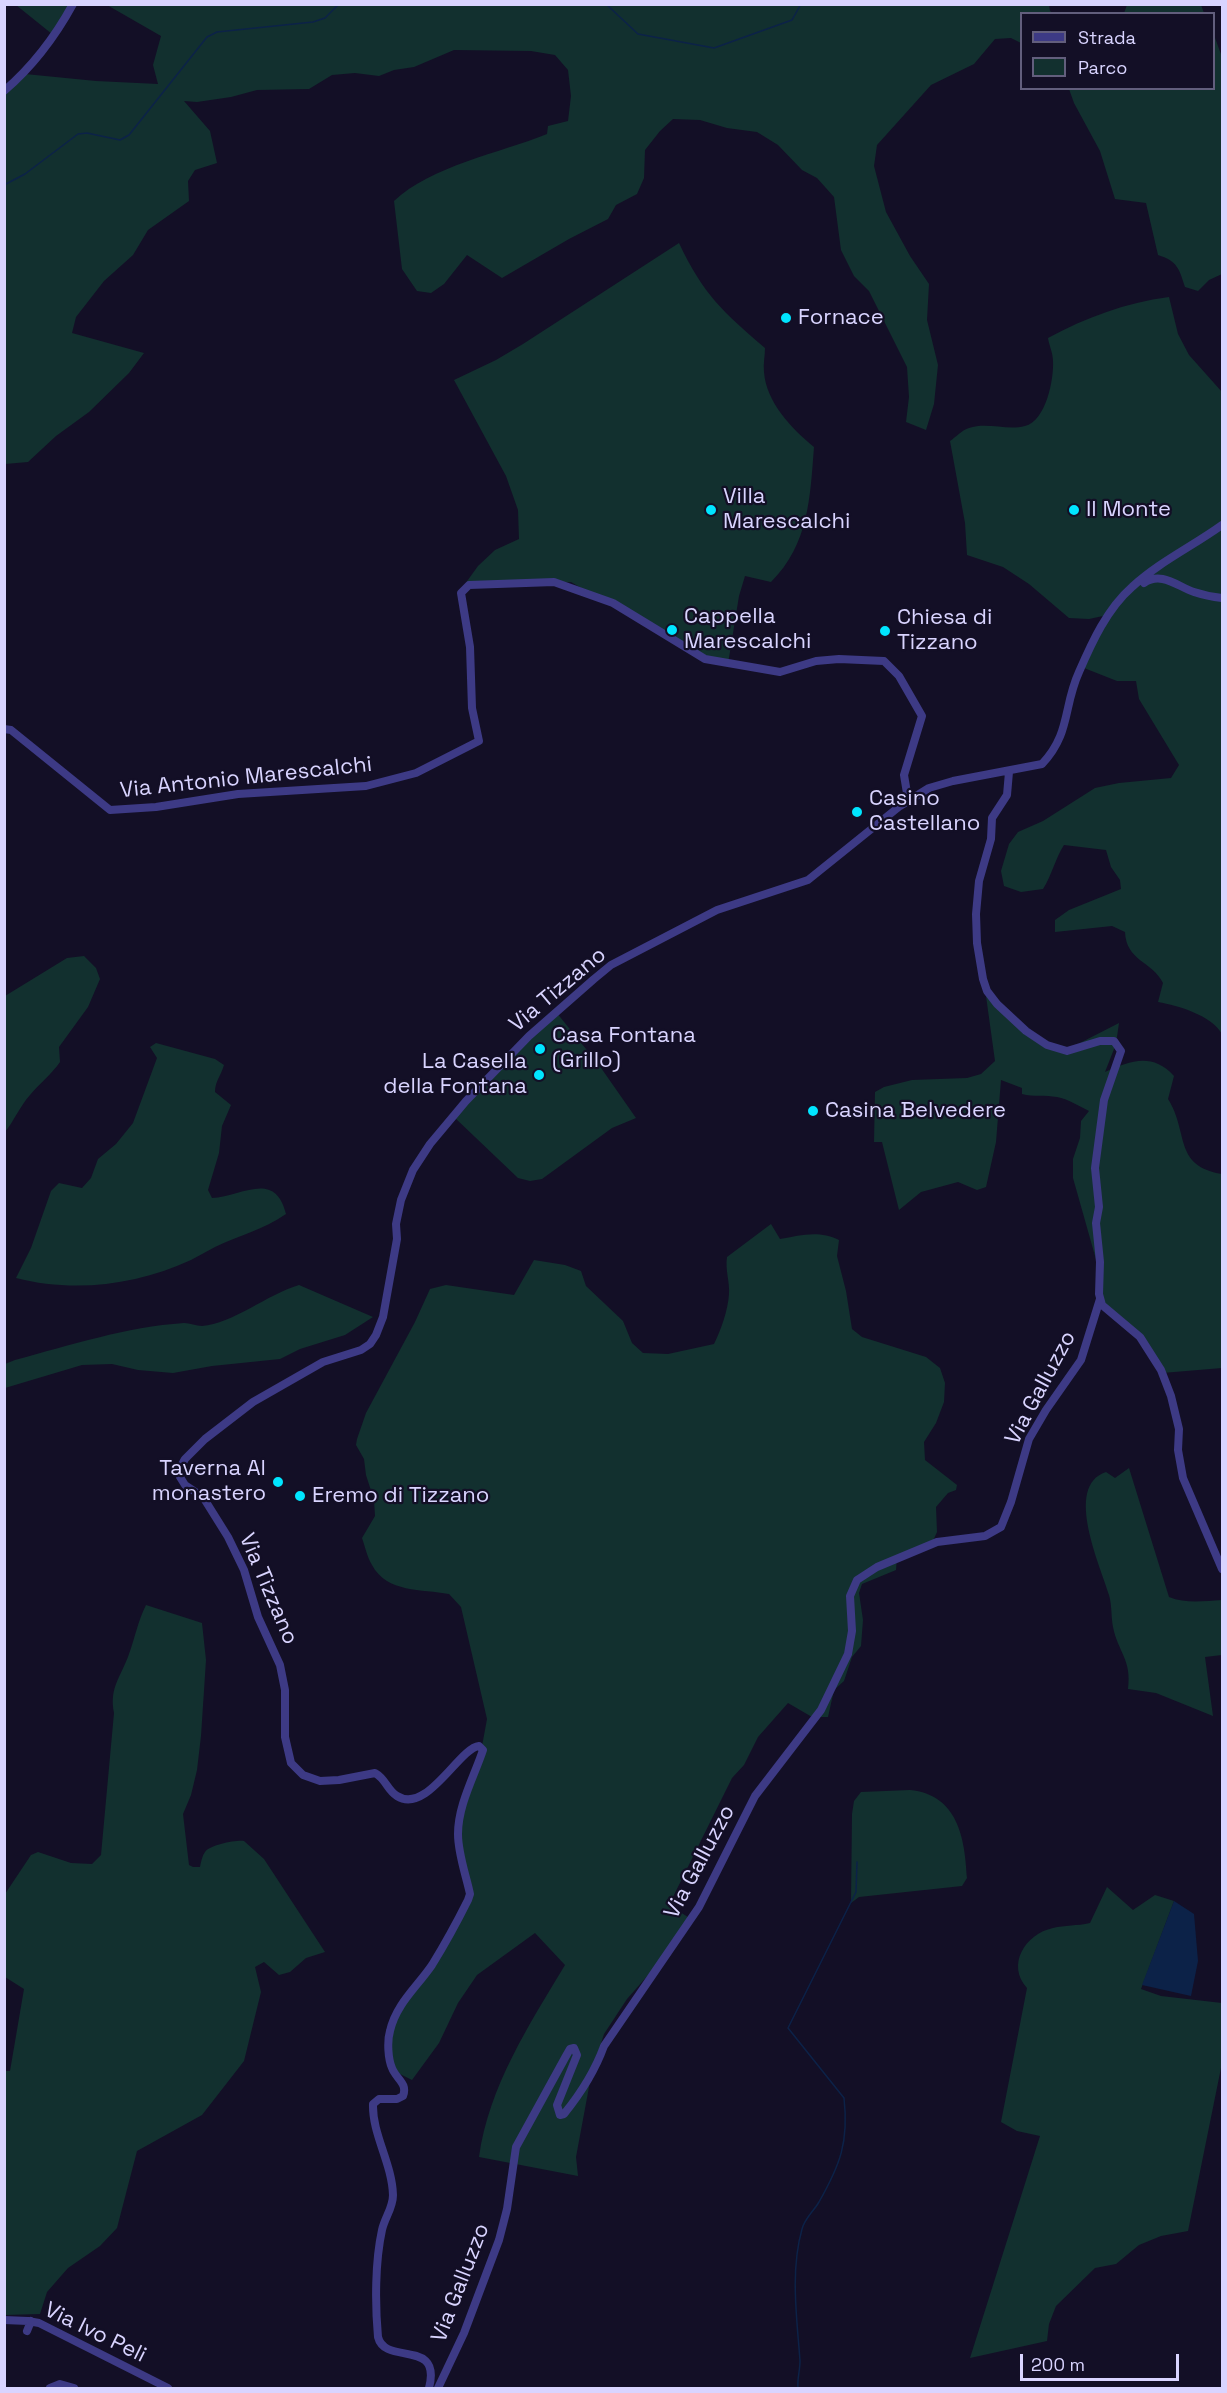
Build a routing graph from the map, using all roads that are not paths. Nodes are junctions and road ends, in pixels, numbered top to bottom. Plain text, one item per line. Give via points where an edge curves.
1 (73, 4) edge
2 (4, 91) edge
3 (1222, 525) edge
4 (1222, 598) edge
5 (1112, 610) junction
6 (4, 729) edge
7 (1009, 772) junction
8 (909, 799) junction
9 (1100, 1299) junction
10 (1222, 1569) edge
11 (4, 2320) edge
12 (31, 2321) junction
13 (27, 2331) dead end
14 (50, 2388) edge
15 (74, 2388) edge
16 (168, 2388) edge
17 (429, 2388) edge
18 (438, 2388) edge

1 - 2 street via 60,28 21,77
3 - 5 street via 1139,581
4 - 5 street via 1158,579 1143,584 1120,609
5 - 7 street, Via Tizzano via 1074,682 1059,742 1042,764
6 - 8 street, Via Antonio Marescalchi via 11,730 110,810 383,782 416,773 479,741 461,593 470,585 554,582 613,603 705,659 780,672 839,659 884,661 899,675 922,716 904,775
7 - 8 street, Via Tizzano via 953,781
7 - 9 street via 1008,795 992,818 991,839 979,881 977,943 987,991 1026,1031 1047,1045 1067,1051 1114,1041 1121,1051 1104,1100 1095,1168
8 - 17 street, Via Tizzano via 808,879 717,910 611,965 529,1036 466,1101 413,1170 400,1208 383,1317 370,1344 323,1362 253,1402 205,1439 180,1468 185,1485 203,1497 244,1570 258,1617 280,1665 285,1690 286,1746 296,1770 324,1782 375,1773 396,1796 412,1798 438,1783 470,1748 479,1746 483,1750 460,1811 458,1827 470,1894 431,1966 408,1993 391,2027 391,2066 404,2085 403,2096 379,2099 373,2104 393,2198 380,2243 378,2337 391,2352 418,2355 426,2361
9 - 10 street via 1140,1338 1161,1370 1179,1429 1183,1478
9 - 18 street, Via Galluzzo via 1081,1360 1029,1439 1001,1527 984,1536 937,1542 877,1566 857,1580 850,1596 852,1631 848,1654 821,1710 755,1796 699,1907 604,2046 597,2066 575,2101 560,2115 557,2105 577,2055 574,2048 570,2049 516,2147 507,2210 498,2240 464,2333
11 - 12 street, Via Ivo Peli
12 - 13 street
12 - 16 street, Via Ivo Peli
14 - 15 street via 60,2384

